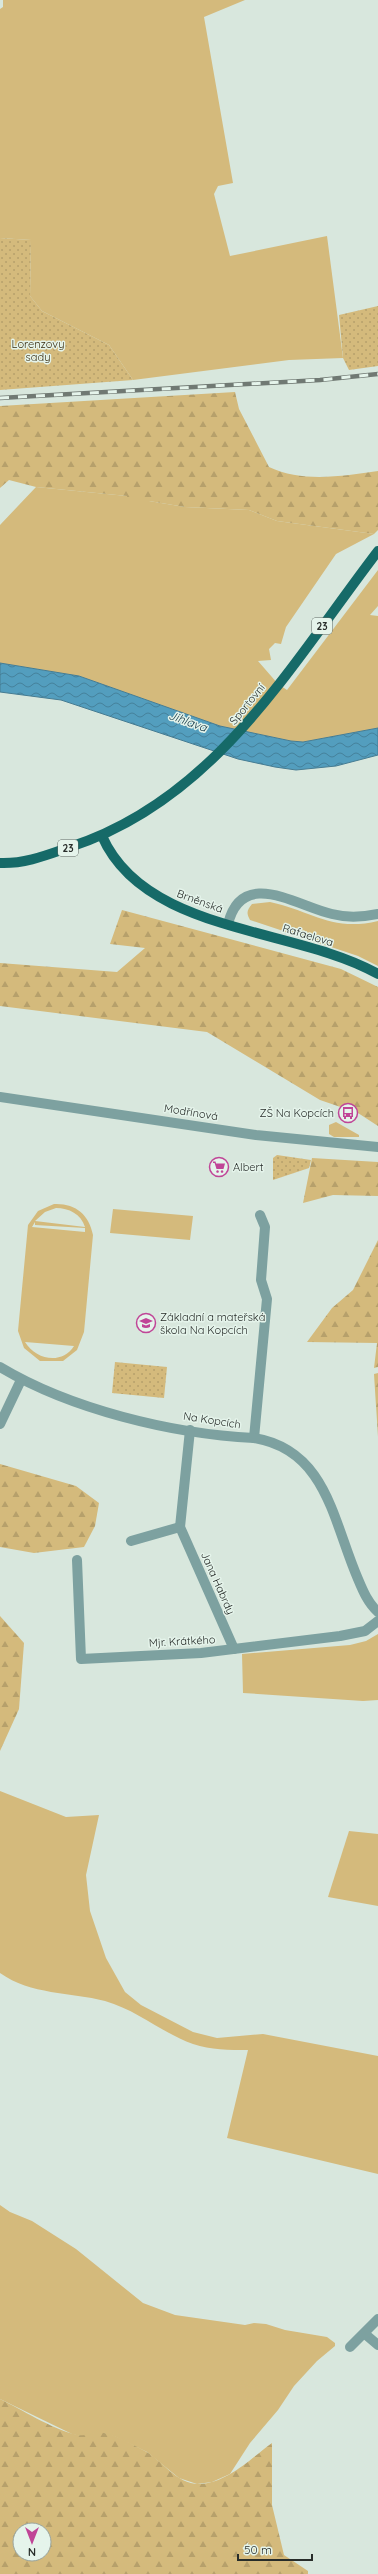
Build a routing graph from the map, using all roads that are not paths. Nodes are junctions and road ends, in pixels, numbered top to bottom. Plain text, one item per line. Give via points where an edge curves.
1 (378, 552) edge
2 (102, 836) junction
3 (0, 863) edge
4 (378, 914) edge
5 (228, 924) junction
6 (378, 974) edge
7 (0, 1097) edge
8 (378, 1148) edge
9 (260, 1215) dead end
10 (0, 1367) edge
11 (21, 1380) junction
12 (0, 1424) edge
13 (190, 1430) junction
14 (254, 1438) junction
15 (180, 1527) junction
16 (131, 1541) dead end
17 (77, 1560) dead end
18 (378, 1612) edge
19 (378, 1621) edge
20 (234, 1650) junction
21 (378, 2320) edge
22 (365, 2334) junction
23 (378, 2345) edge
24 (350, 2348) dead end

1 - 2 main road, Sportovní / 23 via 240,732 199,774 146,812
2 - 3 main road, 23 via 34,859
2 - 5 main road, Brněnská via 109,850 131,876 161,898
4 - 5 street, Brněnská via 343,916 323,912 285,897 254,894 235,905
5 - 6 main road, Rafaelova via 346,960
7 - 8 street, Modřínová via 262,1136
9 - 14 street, Na Kopcích via 265,1227 261,1280 267,1299
10 - 11 street, Na Kopcích
11 - 12 street
11 - 13 street, Na Kopcích via 71,1401 112,1414
13 - 14 street, Na Kopcích
13 - 15 street, Jana Habrdy
14 - 18 street via 279,1445 304,1462 316,1476 330,1500 366,1596
15 - 16 street
15 - 20 street, Jana Habrdy
17 - 20 street, Mjr. Krátkého via 81,1659
19 - 20 street, Mjr. Krátkého via 365,1631 354,1634
21 - 22 street
22 - 23 street
22 - 24 street

